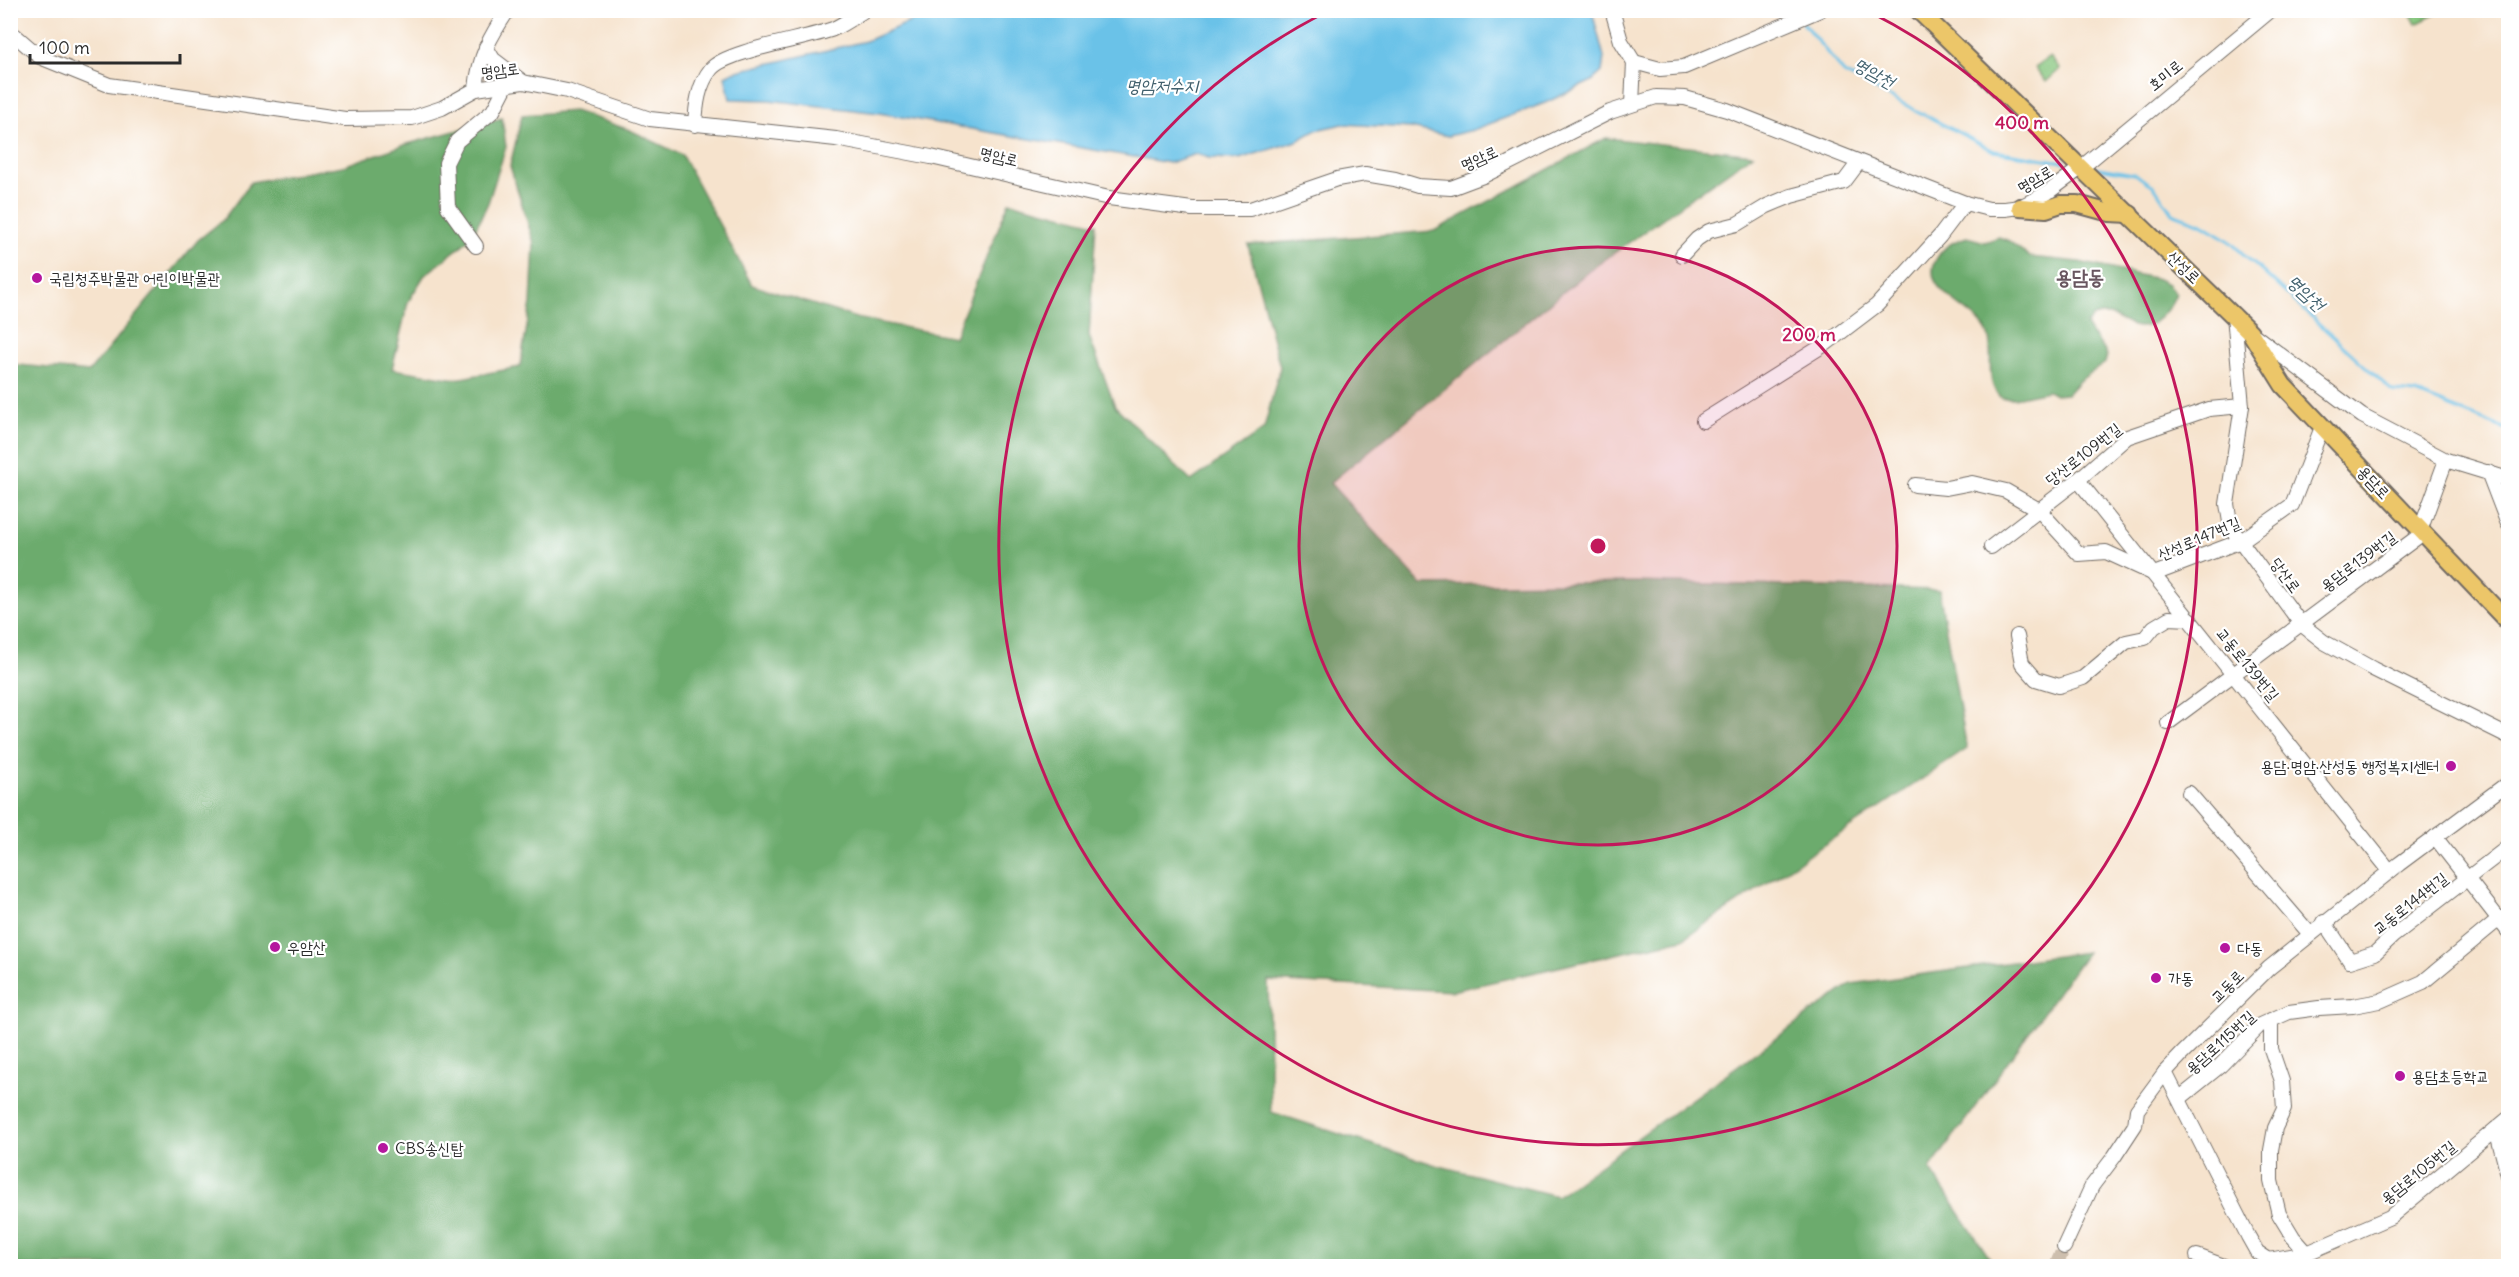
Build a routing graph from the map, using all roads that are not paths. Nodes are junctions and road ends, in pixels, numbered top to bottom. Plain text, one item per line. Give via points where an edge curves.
1 (508, 10) edge
2 (866, 10) edge
3 (1612, 10) edge
4 (1820, 10) edge
5 (1918, 10) edge
6 (2271, 10) edge
7 (10, 31) edge
8 (486, 47) junction
9 (1634, 62) junction
10 (523, 82) junction
11 (507, 84) junction
12 (476, 89) junction
13 (1632, 104) junction
14 (695, 125) junction
15 (1859, 162) junction
16 (2082, 167) junction
17 (1965, 203) junction
18 (2020, 207) junction
19 (2130, 214) junction
20 (476, 246) dead end
21 (1682, 255) dead end
22 (2234, 315) junction
23 (2250, 332) junction
24 (2242, 406) junction
25 (1703, 421) dead end
26 (2322, 427) junction
27 (2446, 460) junction
28 (2488, 472) junction
29 (2508, 479) edge
30 (2078, 480) junction
31 (1915, 485) dead end
32 (2039, 510) junction
33 (2508, 524) edge
34 (2421, 532) junction
35 (2241, 541) junction
36 (1991, 547) dead end
37 (2154, 574) junction
38 (2190, 618) junction
39 (2508, 622) edge
40 (2301, 624) junction
41 (2017, 636) dead end
42 (2235, 674) junction
43 (2168, 723) dead end
44 (2508, 736) edge
45 (2508, 783) edge
46 (2189, 793) dead end
47 (2435, 837) junction
48 (2508, 848) edge
49 (2390, 871) junction
50 (2468, 879) junction
51 (2324, 922) junction
52 (2506, 922) edge
53 (2310, 934) junction
54 (2271, 1020) junction
55 (2165, 1072) junction
56 (2180, 1098) junction
57 (2508, 1119) edge
58 (2496, 1129) junction
59 (2508, 1175) edge
60 (2064, 1247) tunnel mouth
61 (2307, 1253) junction
62 (2197, 1256) dead end
63 (2273, 1263) edge
64 (2224, 1266) edge

1 - 8 street
2 - 14 street via 833,29 739,55 712,67 700,89
3 - 9 street via 1621,41
4 - 9 street via 1684,67 1660,69
5 - 16 main road, 산성로
6 - 16 street, 호미로
7 - 12 street, 명암로 via 40,57 109,84 345,119 412,118 442,108
8 - 10 street via 493,59
8 - 12 street
9 - 13 street
10 - 11 street, 명암로
10 - 14 street, 명암로 via 567,91 650,119
11 - 12 street, 명암로
11 - 20 street via 493,111 458,141 446,163 448,207
13 - 14 street, 명암로 via 1451,188 1418,186 1365,174 1337,179 1250,209 1192,209 1109,198 836,139
13 - 15 street, 명암로 via 1656,97 1685,98
15 - 17 street, 명암로
15 - 21 street via 1844,182 1791,196 1737,224 1709,231
16 - 18 street, 명암로
16 - 19 main road, 산성로
17 - 18 street, 명암로 via 1989,209
17 - 25 street via 1877,305 1827,343
18 - 19 main road via 2046,209 2077,204
19 - 22 main road, 산성로
22 - 23 main road, 산성로
22 - 24 street, 당산로
23 - 26 main road, 용담로 via 2283,385
23 - 27 street, 산성로 via 2362,416
24 - 30 street, 당산로109번길 via 2209,409 2127,437
24 - 35 street, 당산로 via 2227,504 2231,528
26 - 34 main road, 용담로
26 - 35 street, 산성로147번길 via 2292,505
27 - 28 street, 산성로
27 - 34 street
28 - 29 street, 산성로
28 - 33 street
30 - 32 street, 당산로109번길
30 - 37 street, 교동로139번길
31 - 32 street, 산성로147번길 via 1946,488 1972,483 2007,491
32 - 36 street, 당산로109번길
32 - 37 street, 산성로147번길 via 2079,554 2106,552
34 - 39 main road, 용담로
34 - 40 street, 용담로139번길
35 - 37 street, 산성로147번길
35 - 40 street, 당산로
37 - 38 street, 교동로139번길
38 - 41 street via 2169,618 2145,638 2126,642 2083,678 2059,686 2036,679 2022,663
38 - 42 street, 교동로139번길
40 - 42 street, 용담로139번길
40 - 44 street, 당산로 via 2364,664
42 - 43 street, 용담로139번길
42 - 49 street, 교동로139번길
45 - 47 street, 교동로
46 - 53 street
47 - 49 street, 교동로
47 - 50 street, 교동로144번길
48 - 50 street, 교동로144번길
49 - 51 street, 교동로
50 - 51 street, 교동로144번길 via 2375,953 2350,962
50 - 52 street, 교동로144번길
51 - 53 street, 교동로
52 - 54 street, 용담로115번길 via 2493,924 2413,987 2379,1001 2289,1012
53 - 55 street, 교동로 via 2269,968
54 - 56 street, 용담로115번길 via 2260,1025 2221,1065
54 - 61 street via 2271,1049 2282,1081 2284,1109 2271,1150 2271,1181 2279,1214
55 - 56 street, 용담로105번길
55 - 60 street, 교동로 via 2138,1110 2135,1125 2092,1186
56 - 63 street, 용담로105번길 via 2257,1252
57 - 58 street, 용담로105번길
58 - 59 street
58 - 61 street, 용담로105번길 via 2390,1217
61 - 63 street, 용담로105번길
62 - 64 street

